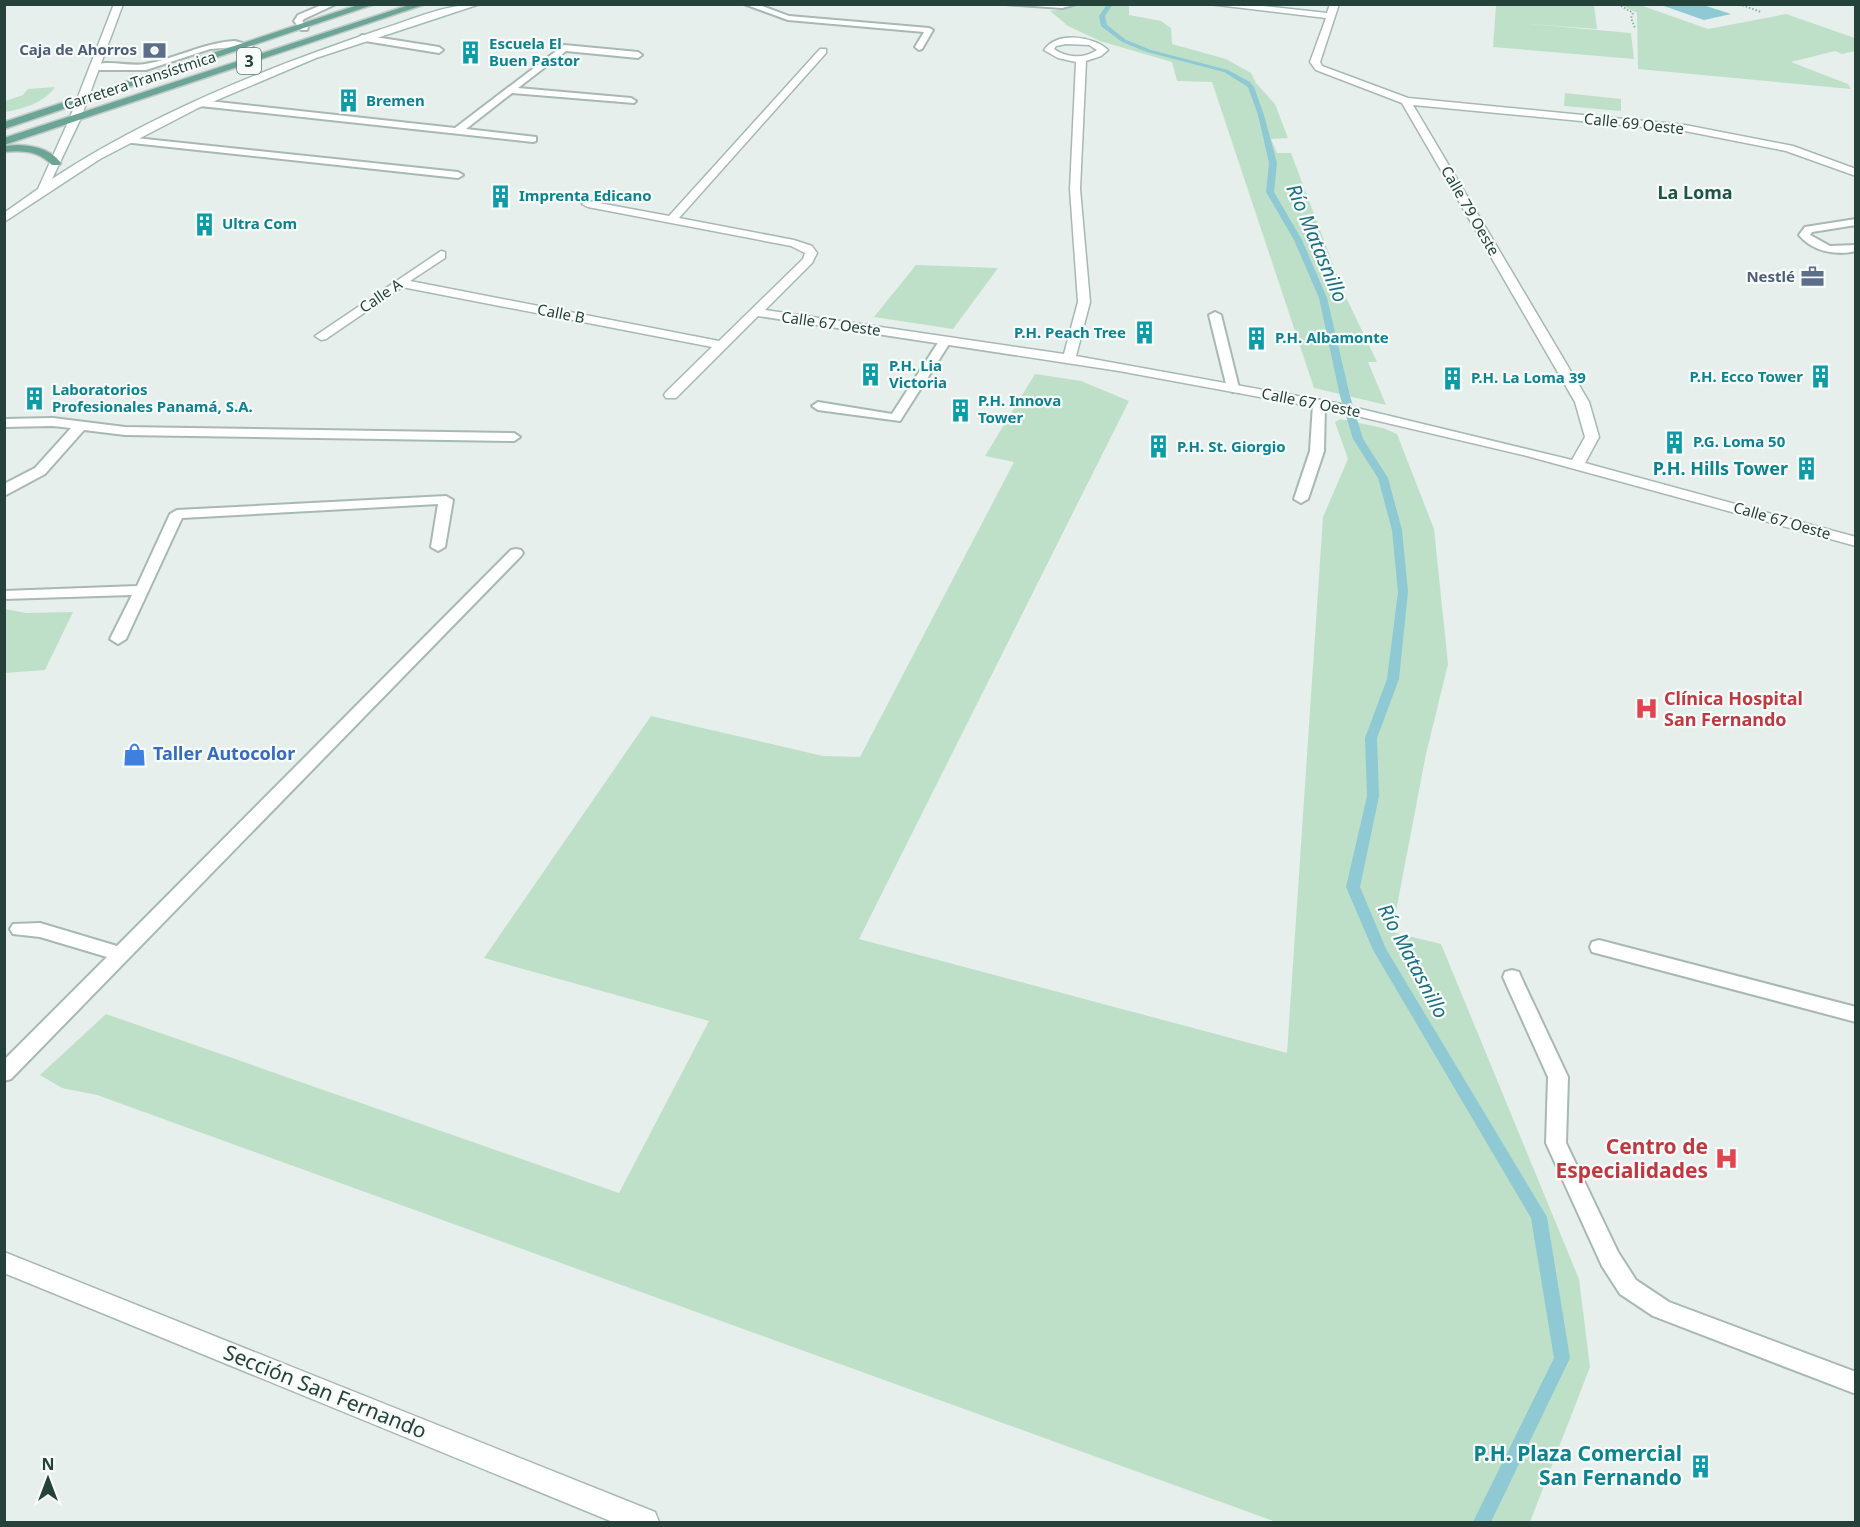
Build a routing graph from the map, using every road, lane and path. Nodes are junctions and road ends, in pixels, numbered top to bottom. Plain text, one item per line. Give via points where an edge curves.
1 (119, 4) edge
2 (332, 4) edge
3 (371, 4) edge
4 (422, 4) edge
5 (476, 4) edge
6 (748, 4) edge
7 (1010, 4) edge
8 (1073, 4) edge
9 (1213, 4) edge
10 (1618, 4) edge
11 (1738, 4) edge
12 (1028, 5) edge
13 (1333, 10) edge
14 (1761, 12) dead end
15 (304, 28) junction
16 (1635, 28) dead end
17 (362, 38) junction
18 (249, 46) junction
19 (919, 47) dead end
20 (439, 50) dead end
21 (823, 51) dead end
22 (638, 55) dead end
23 (1081, 58) junction
24 (95, 67) junction
25 (511, 90) junction
26 (81, 101) junction
27 (631, 101) dead end
28 (1406, 101) junction
29 (200, 103) junction
30 (76, 118) junction
31 (4, 126) edge
32 (457, 131) junction
33 (533, 139) dead end
34 (126, 140) junction
35 (4, 142) edge
36 (4, 149) edge
37 (56, 163) junction
38 (1856, 173) edge
39 (458, 175) dead end
40 (41, 189) junction
41 (588, 204) dead end
42 (4, 219) edge
43 (671, 220) junction
44 (1856, 222) edge
45 (1856, 248) edge
46 (441, 255) dead end
47 (399, 283) junction
48 (755, 312) junction
49 (1215, 315) dead end
50 (321, 336) dead end
51 (945, 341) junction
52 (722, 345) junction
53 (1069, 359) junction
54 (1233, 388) junction
55 (671, 395) dead end
56 (1325, 405) junction
57 (818, 406) dead end
58 (4, 423) edge
59 (81, 425) junction
60 (514, 437) dead end
61 (1576, 464) junction
62 (4, 492) edge
63 (1301, 499) dead end
64 (1856, 542) edge
65 (438, 546) dead end
66 (516, 554) dead end
67 (142, 590) junction
68 (4, 595) edge
69 (118, 639) dead end
70 (19, 929) dead end
71 (1599, 947) dead end
72 (120, 954) junction
73 (1512, 977) dead end
74 (1856, 1015) edge
75 (4, 1073) edge
76 (4, 1262) edge
77 (1856, 1383) edge
78 (645, 1522) edge

1 - 24 street
2 - 15 lane via 300,17 298,21
3 - 15 main road, Carretera Transístmica / 3
4 - 30 main road, Carretera Transístmica / 3
5 - 17 street
6 - 19 lane via 788,18 929,30
7 - 12 lane
8 - 12 lane
9 - 13 street
10 - 16 path via 1633,13
11 - 14 path
13 - 28 street via 1315,62 1319,68
15 - 18 main road, Carretera Transístmica / 3
17 - 20 lane
17 - 29 street
18 - 24 lane via 220,43 146,67
18 - 26 main road, Carretera Transístmica / 3
21 - 43 street
22 - 25 lane via 564,48
23 - 23 street via 1097,56 1102,47 1075,40 1049,47 1051,53
23 - 53 street via 1076,189 1084,302
24 - 26 street
25 - 27 lane
25 - 32 lane
26 - 30 street
26 - 31 main road, Carretera Transístmica / 3
28 - 38 street, Calle 69 Oeste via 1685,128 1789,148
28 - 61 street, Calle 79 Oeste via 1582,402 1592,437
29 - 32 lane
29 - 34 street
30 - 35 main road, Carretera Transístmica / 3
30 - 37 street
32 - 33 lane
34 - 39 lane
34 - 40 street
36 - 37 main road via 40,151
37 - 40 street
40 - 42 street
41 - 43 street
43 - 48 street via 807,248 811,253 808,260
44 - 45 lane via 1809,229 1804,235 1811,243 1831,249
46 - 47 street, Calle A
47 - 50 street, Calle A
47 - 52 street, Calle B
48 - 51 street, Calle 67 Oeste
48 - 52 street
49 - 54 lane
51 - 53 street, Calle 67 Oeste
51 - 57 lane via 896,418
52 - 55 street
53 - 54 street, Calle 67 Oeste
54 - 56 street, Calle 67 Oeste
56 - 61 street, Calle 67 Oeste
56 - 63 lane via 1317,451
58 - 59 lane
59 - 60 lane via 125,431
59 - 62 lane via 40,471
61 - 64 street, Calle 67 Oeste
65 - 67 lane via 446,500 177,514
66 - 72 lane
67 - 68 lane
67 - 69 lane
70 - 72 lane via 40,930
71 - 74 lane
72 - 75 lane
73 - 77 lane via 1558,1077 1556,1143 1610,1259 1628,1287 1661,1309
76 - 78 street, Sección San Fernando

